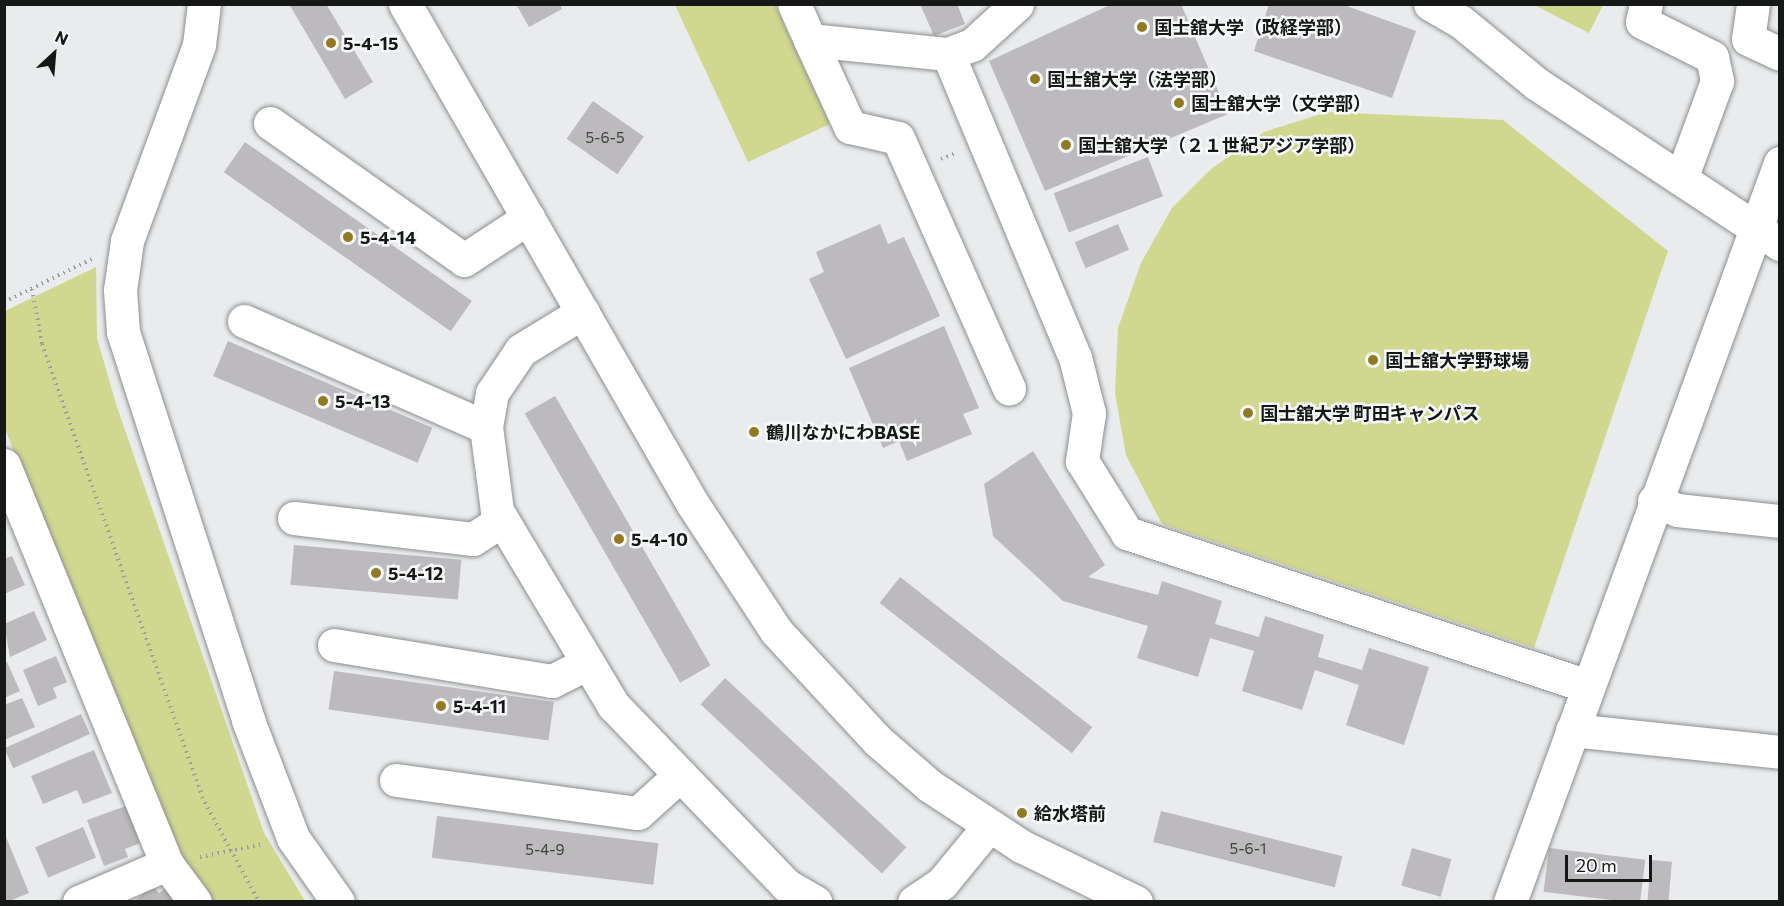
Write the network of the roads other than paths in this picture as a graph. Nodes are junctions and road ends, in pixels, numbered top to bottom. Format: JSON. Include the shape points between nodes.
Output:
{"nodes":[{"id":1,"x":204,"y":4,"type":"edge"},
{"id":2,"x":405,"y":4,"type":"edge"},
{"id":3,"x":794,"y":4,"type":"edge"},
{"id":4,"x":1017,"y":4,"type":"edge"},
{"id":5,"x":1430,"y":4,"type":"edge"},
{"id":6,"x":1646,"y":4,"type":"edge"},
{"id":7,"x":1753,"y":4,"type":"edge"},
{"id":8,"x":810,"y":40,"type":"junction"},
{"id":9,"x":948,"y":54,"type":"junction"},
{"id":10,"x":1779,"y":54,"type":"edge"},
{"id":11,"x":270,"y":123,"type":"dead end"},
{"id":12,"x":1779,"y":163,"type":"edge"},
{"id":13,"x":1681,"y":179,"type":"junction"},
{"id":14,"x":528,"y":218,"type":"junction"},
{"id":15,"x":1771,"y":235,"type":"edge"},
{"id":16,"x":583,"y":312,"type":"junction"},
{"id":17,"x":244,"y":321,"type":"dead end"},
{"id":18,"x":1009,"y":389,"type":"dead end"},
{"id":19,"x":486,"y":427,"type":"junction"},
{"id":20,"x":4,"y":465,"type":"edge"},
{"id":21,"x":1654,"y":501,"type":"junction"},
{"id":22,"x":294,"y":518,"type":"dead end"},
{"id":23,"x":502,"y":520,"type":"junction"},
{"id":24,"x":1779,"y":521,"type":"edge"},
{"id":25,"x":334,"y":645,"type":"dead end"},
{"id":26,"x":588,"y":663,"type":"junction"},
{"id":27,"x":1588,"y":686,"type":"junction"},
{"id":28,"x":1572,"y":730,"type":"junction"},
{"id":29,"x":1779,"y":752,"type":"edge"},
{"id":30,"x":680,"y":775,"type":"junction"},
{"id":31,"x":396,"y":780,"type":"dead end"},
{"id":32,"x":988,"y":827,"type":"junction"},
{"id":33,"x":167,"y":864,"type":"junction"},
{"id":34,"x":79,"y":902,"type":"edge"},
{"id":35,"x":195,"y":902,"type":"edge"},
{"id":36,"x":338,"y":902,"type":"edge"},
{"id":37,"x":815,"y":902,"type":"edge"},
{"id":38,"x":914,"y":902,"type":"edge"},
{"id":39,"x":1136,"y":902,"type":"edge"},
{"id":40,"x":1510,"y":902,"type":"edge"}],
"edges":[{"from":1,"to":36,"type":"street","via":[[199,45],[127,241],[120,290],[123,332],[248,720],[293,838]]},
{"from":2,"to":14,"type":"street"},
{"from":3,"to":8,"type":"street"},
{"from":4,"to":9,"type":"street","via":[[972,45]]},
{"from":5,"to":13,"type":"street","via":[[1460,21],[1537,84]]},
{"from":6,"to":13,"type":"street","via":[[1641,22],[1712,57],[1717,81]]},
{"from":7,"to":10,"type":"street","via":[[1748,39]]},
{"from":8,"to":9,"type":"street"},
{"from":8,"to":18,"type":"street","via":[[850,127],[898,138]]},
{"from":9,"to":27,"type":"street","via":[[1075,357],[1089,413],[1082,461],[1127,533]]},
{"from":11,"to":14,"type":"street","via":[[464,260]]},
{"from":12,"to":15,"type":"street"},
{"from":13,"to":15,"type":"street"},
{"from":14,"to":16,"type":"street"},
{"from":15,"to":21,"type":"street"},
{"from":16,"to":19,"type":"street","via":[[506,364],[492,393]]},
{"from":16,"to":32,"type":"street","via":[[697,513],[776,631],[878,741]]},
{"from":17,"to":19,"type":"street"},
{"from":19,"to":23,"type":"street"},
{"from":20,"to":33,"type":"street"},
{"from":21,"to":24,"type":"street","via":[[1677,510]]},
{"from":21,"to":27,"type":"street"},
{"from":22,"to":23,"type":"street","via":[[473,540]]},
{"from":23,"to":26,"type":"street"},
{"from":25,"to":26,"type":"street","via":[[552,681]]},
{"from":26,"to":30,"type":"street","via":[[613,705]]},
{"from":27,"to":28,"type":"street"},
{"from":28,"to":29,"type":"street"},
{"from":28,"to":40,"type":"street"},
{"from":30,"to":31,"type":"street","via":[[638,813]]},
{"from":30,"to":37,"type":"street","via":[[786,885]]},
{"from":32,"to":38,"type":"street","via":[[942,883]]},
{"from":32,"to":39,"type":"street"},
{"from":33,"to":34,"type":"street"},
{"from":33,"to":35,"type":"street"}]}
